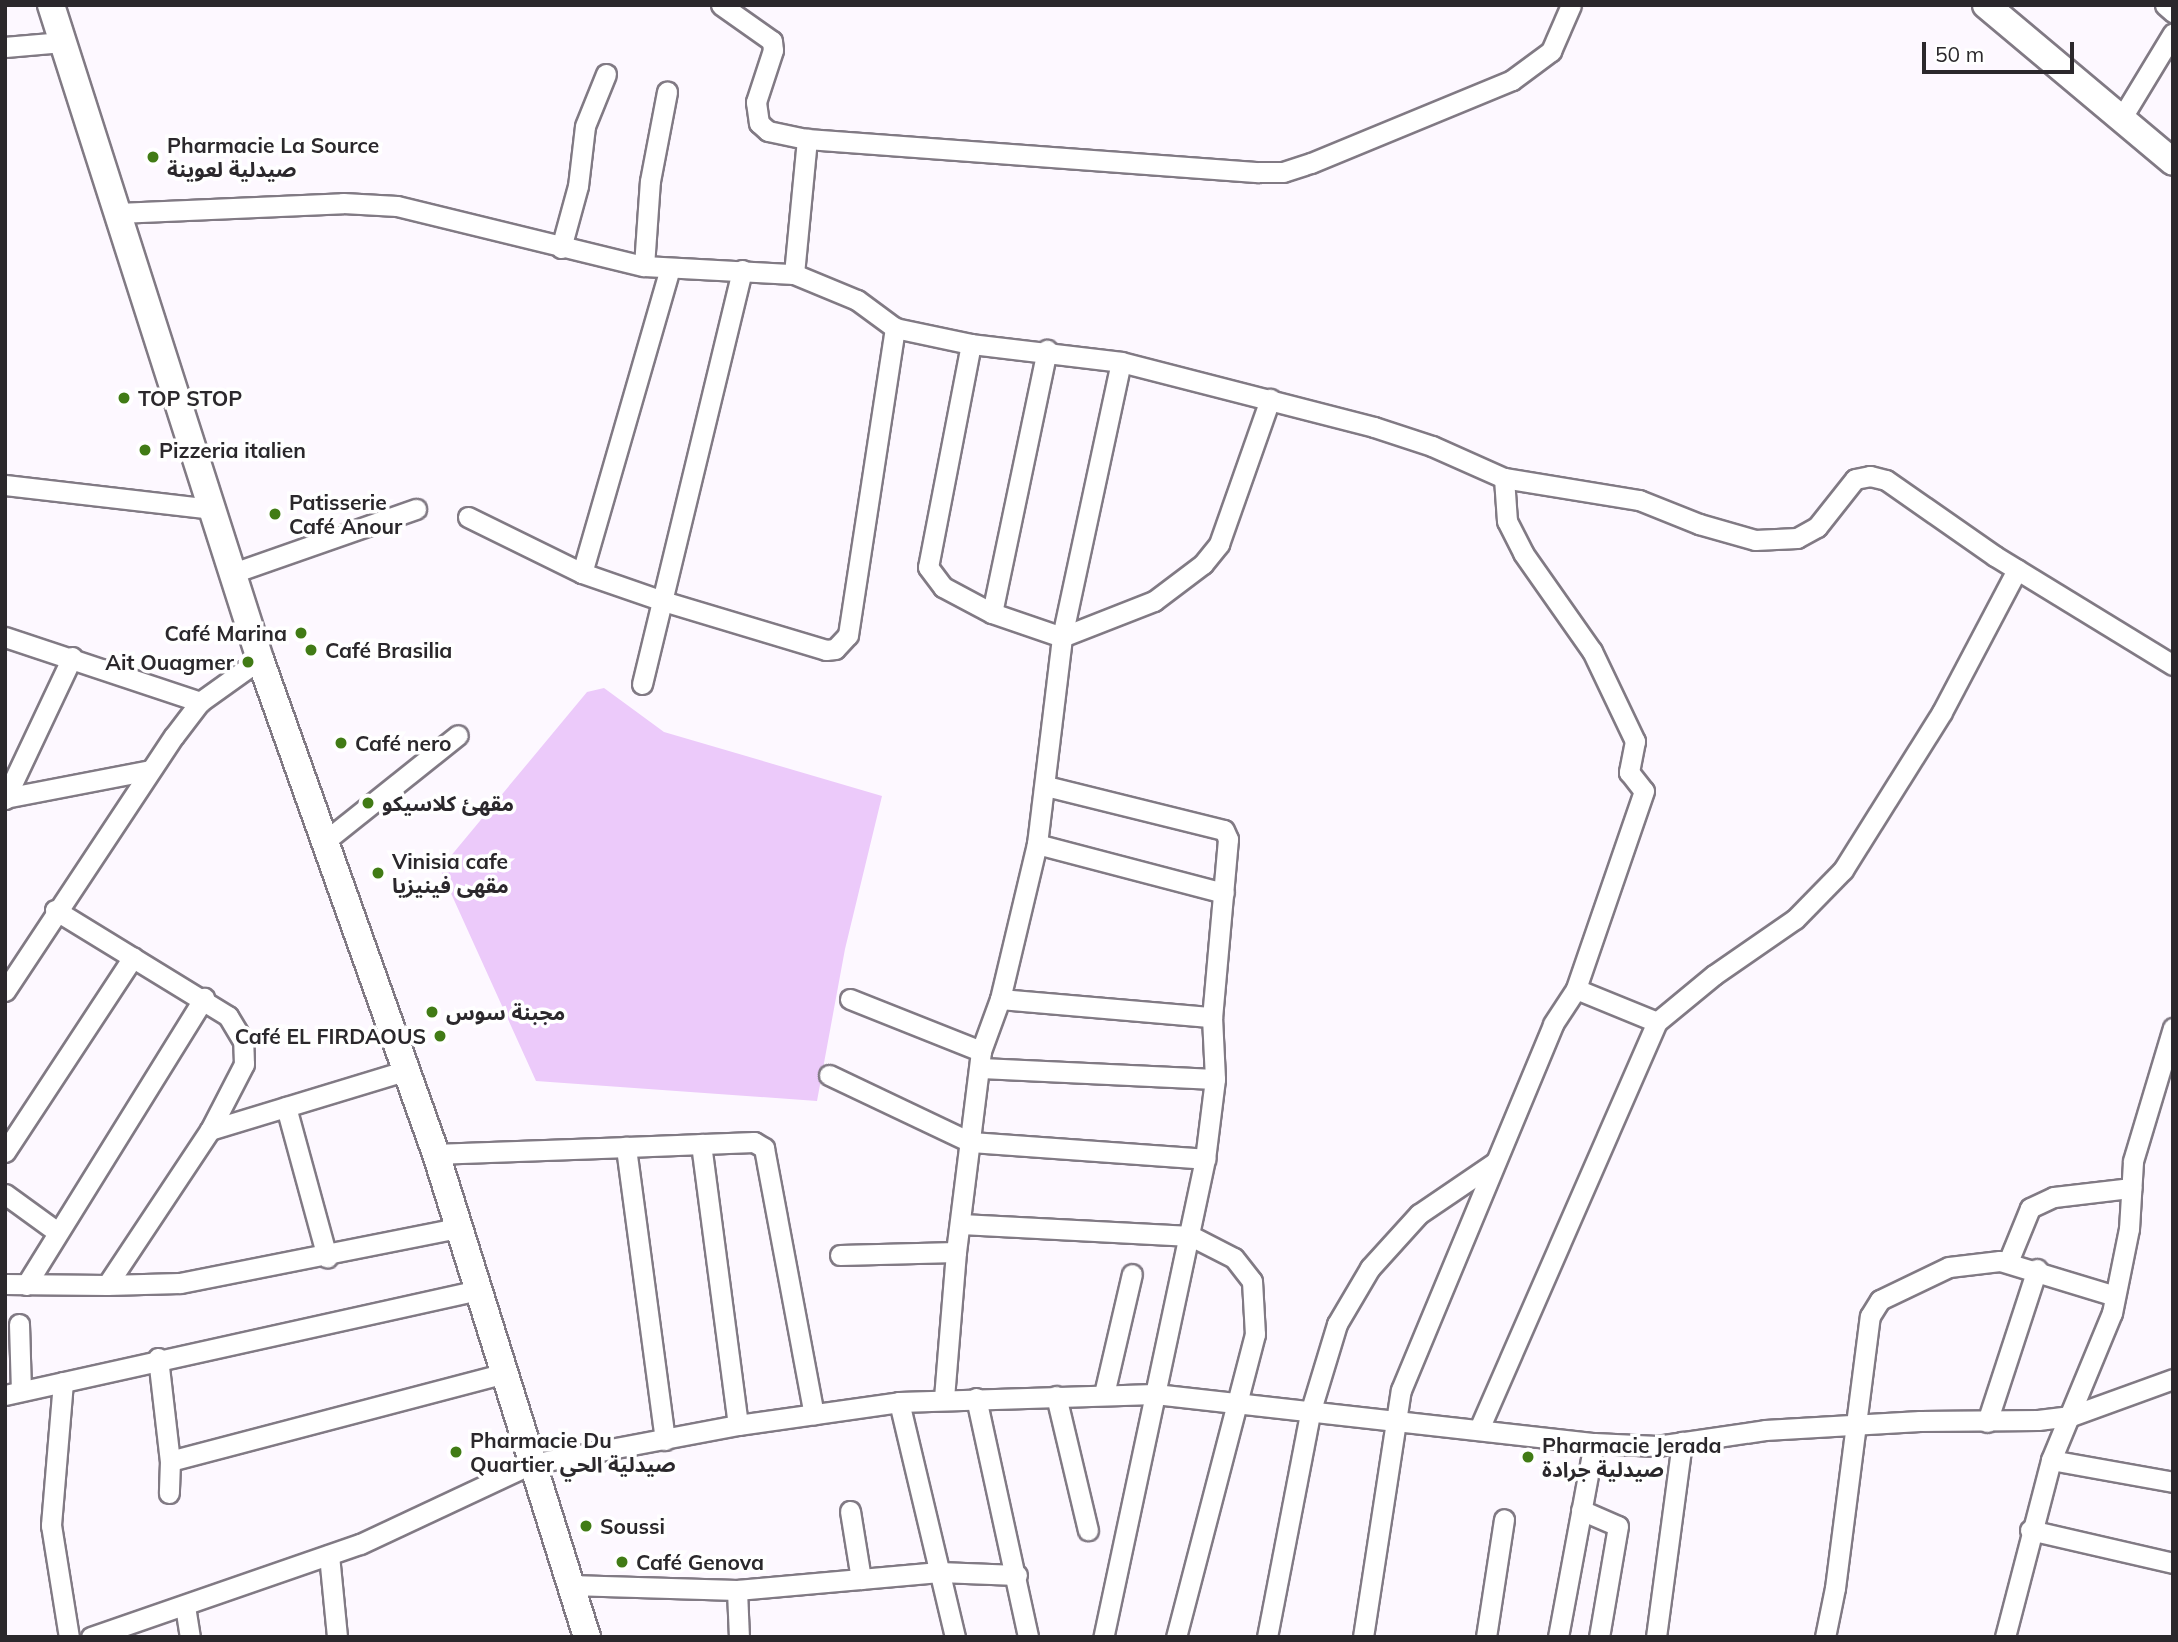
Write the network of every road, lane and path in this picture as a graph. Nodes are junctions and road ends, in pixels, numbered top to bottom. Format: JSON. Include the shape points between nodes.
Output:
{"nodes":[{"id":1,"x":51,"y":5,"type":"edge"},
{"id":2,"x":721,"y":5,"type":"edge"},
{"id":3,"x":1571,"y":5,"type":"edge"},
{"id":4,"x":1986,"y":5,"type":"edge"},
{"id":5,"x":2165,"y":5,"type":"edge"},
{"id":6,"x":2173,"y":12,"type":"edge"},
{"id":7,"x":2173,"y":33,"type":"edge"},
{"id":8,"x":62,"y":42,"type":"junction"},
{"id":9,"x":5,"y":47,"type":"edge"},
{"id":10,"x":606,"y":74,"type":"dead end"},
{"id":11,"x":667,"y":92,"type":"dead end"},
{"id":12,"x":2121,"y":119,"type":"junction"},
{"id":13,"x":807,"y":139,"type":"junction"},
{"id":14,"x":2173,"y":162,"type":"edge"},
{"id":15,"x":118,"y":213,"type":"junction"},
{"id":16,"x":561,"y":248,"type":"junction"},
{"id":17,"x":644,"y":266,"type":"junction"},
{"id":18,"x":670,"y":269,"type":"junction"},
{"id":19,"x":742,"y":270,"type":"junction"},
{"id":20,"x":794,"y":274,"type":"junction"},
{"id":21,"x":895,"y":328,"type":"junction"},
{"id":22,"x":971,"y":344,"type":"junction"},
{"id":23,"x":1047,"y":350,"type":"junction"},
{"id":24,"x":1121,"y":362,"type":"junction"},
{"id":25,"x":1270,"y":400,"type":"junction"},
{"id":26,"x":1504,"y":478,"type":"junction"},
{"id":27,"x":5,"y":485,"type":"edge"},
{"id":28,"x":213,"y":509,"type":"junction"},
{"id":29,"x":416,"y":509,"type":"dead end"},
{"id":30,"x":468,"y":517,"type":"dead end"},
{"id":31,"x":2017,"y":569,"type":"junction"},
{"id":32,"x":233,"y":573,"type":"junction"},
{"id":33,"x":582,"y":573,"type":"junction"},
{"id":34,"x":663,"y":601,"type":"junction"},
{"id":35,"x":992,"y":614,"type":"junction"},
{"id":36,"x":5,"y":636,"type":"edge"},
{"id":37,"x":1062,"y":636,"type":"junction"},
{"id":38,"x":72,"y":657,"type":"junction"},
{"id":39,"x":260,"y":659,"type":"junction"},
{"id":40,"x":2173,"y":665,"type":"edge"},
{"id":41,"x":642,"y":684,"type":"dead end"},
{"id":42,"x":200,"y":702,"type":"junction"},
{"id":43,"x":458,"y":735,"type":"dead end"},
{"id":44,"x":150,"y":770,"type":"junction"},
{"id":45,"x":1046,"y":786,"type":"junction"},
{"id":46,"x":6,"y":798,"type":"edge"},
{"id":47,"x":324,"y":842,"type":"junction"},
{"id":48,"x":1037,"y":844,"type":"junction"},
{"id":49,"x":1224,"y":893,"type":"junction"},
{"id":50,"x":55,"y":911,"type":"junction"},
{"id":51,"x":133,"y":957,"type":"junction"},
{"id":52,"x":1576,"y":989,"type":"junction"},
{"id":53,"x":5,"y":991,"type":"edge"},
{"id":54,"x":204,"y":998,"type":"junction"},
{"id":55,"x":850,"y":999,"type":"dead end"},
{"id":56,"x":1000,"y":999,"type":"junction"},
{"id":57,"x":1212,"y":1017,"type":"junction"},
{"id":58,"x":1657,"y":1022,"type":"junction"},
{"id":59,"x":2173,"y":1028,"type":"edge"},
{"id":60,"x":981,"y":1059,"type":"junction"},
{"id":61,"x":407,"y":1070,"type":"junction"},
{"id":62,"x":828,"y":1075,"type":"dead end"},
{"id":63,"x":1215,"y":1079,"type":"junction"},
{"id":64,"x":286,"y":1107,"type":"junction"},
{"id":65,"x":210,"y":1130,"type":"junction"},
{"id":66,"x":970,"y":1142,"type":"junction"},
{"id":67,"x":701,"y":1144,"type":"junction"},
{"id":68,"x":626,"y":1147,"type":"junction"},
{"id":69,"x":5,"y":1152,"type":"edge"},
{"id":70,"x":436,"y":1154,"type":"junction"},
{"id":71,"x":1205,"y":1159,"type":"junction"},
{"id":72,"x":1494,"y":1163,"type":"junction"},
{"id":73,"x":2131,"y":1188,"type":"junction"},
{"id":74,"x":5,"y":1194,"type":"edge"},
{"id":75,"x":961,"y":1223,"type":"junction"},
{"id":76,"x":458,"y":1228,"type":"junction"},
{"id":77,"x":55,"y":1231,"type":"junction"},
{"id":78,"x":1191,"y":1236,"type":"junction"},
{"id":79,"x":956,"y":1252,"type":"junction"},
{"id":80,"x":840,"y":1255,"type":"dead end"},
{"id":81,"x":327,"y":1257,"type":"junction"},
{"id":82,"x":2008,"y":1262,"type":"junction"},
{"id":83,"x":2037,"y":1269,"type":"junction"},
{"id":84,"x":1132,"y":1274,"type":"dead end"},
{"id":85,"x":5,"y":1284,"type":"edge"},
{"id":86,"x":26,"y":1285,"type":"junction"},
{"id":87,"x":107,"y":1285,"type":"junction"},
{"id":88,"x":479,"y":1290,"type":"junction"},
{"id":89,"x":2115,"y":1296,"type":"junction"},
{"id":90,"x":19,"y":1324,"type":"dead end"},
{"id":91,"x":158,"y":1359,"type":"junction"},
{"id":92,"x":506,"y":1373,"type":"junction"},
{"id":93,"x":2173,"y":1379,"type":"edge"},
{"id":94,"x":63,"y":1382,"type":"junction"},
{"id":95,"x":13,"y":1393,"type":"edge"},
{"id":96,"x":1104,"y":1394,"type":"junction"},
{"id":97,"x":1155,"y":1394,"type":"junction"},
{"id":98,"x":1056,"y":1396,"type":"junction"},
{"id":99,"x":944,"y":1398,"type":"junction"},
{"id":100,"x":976,"y":1398,"type":"junction"},
{"id":101,"x":899,"y":1402,"type":"junction"},
{"id":102,"x":1236,"y":1406,"type":"junction"},
{"id":103,"x":1310,"y":1413,"type":"junction"},
{"id":104,"x":814,"y":1414,"type":"junction"},
{"id":105,"x":2071,"y":1416,"type":"junction"},
{"id":106,"x":1987,"y":1422,"type":"junction"},
{"id":107,"x":1397,"y":1423,"type":"junction"},
{"id":108,"x":1855,"y":1424,"type":"junction"},
{"id":109,"x":738,"y":1425,"type":"junction"},
{"id":110,"x":1479,"y":1429,"type":"junction"},
{"id":111,"x":665,"y":1440,"type":"junction"},
{"id":112,"x":1682,"y":1442,"type":"junction"},
{"id":113,"x":1594,"y":1443,"type":"junction"},
{"id":114,"x":2051,"y":1460,"type":"junction"},
{"id":115,"x":170,"y":1461,"type":"junction"},
{"id":116,"x":531,"y":1464,"type":"junction"},
{"id":117,"x":2173,"y":1482,"type":"edge"},
{"id":118,"x":169,"y":1493,"type":"dead end"},
{"id":119,"x":1581,"y":1510,"type":"junction"},
{"id":120,"x":850,"y":1511,"type":"dead end"},
{"id":121,"x":1504,"y":1520,"type":"dead end"},
{"id":122,"x":1088,"y":1530,"type":"dead end"},
{"id":123,"x":2030,"y":1530,"type":"junction"},
{"id":124,"x":330,"y":1555,"type":"junction"},
{"id":125,"x":2173,"y":1563,"type":"edge"},
{"id":126,"x":939,"y":1572,"type":"junction"},
{"id":127,"x":1017,"y":1576,"type":"junction"},
{"id":128,"x":860,"y":1579,"type":"junction"},
{"id":129,"x":570,"y":1585,"type":"junction"},
{"id":130,"x":737,"y":1590,"type":"junction"},
{"id":131,"x":186,"y":1606,"type":"junction"},
{"id":132,"x":96,"y":1636,"type":"edge"},
{"id":133,"x":69,"y":1637,"type":"edge"},
{"id":134,"x":190,"y":1637,"type":"edge"},
{"id":135,"x":337,"y":1637,"type":"edge"},
{"id":136,"x":587,"y":1637,"type":"edge"},
{"id":137,"x":739,"y":1637,"type":"edge"},
{"id":138,"x":955,"y":1637,"type":"edge"},
{"id":139,"x":1028,"y":1637,"type":"edge"},
{"id":140,"x":1103,"y":1637,"type":"edge"},
{"id":141,"x":1176,"y":1637,"type":"edge"},
{"id":142,"x":1267,"y":1637,"type":"edge"},
{"id":143,"x":1363,"y":1637,"type":"edge"},
{"id":144,"x":1486,"y":1637,"type":"edge"},
{"id":145,"x":1558,"y":1637,"type":"edge"},
{"id":146,"x":1599,"y":1637,"type":"edge"},
{"id":147,"x":1656,"y":1637,"type":"edge"},
{"id":148,"x":1825,"y":1637,"type":"edge"},
{"id":149,"x":2005,"y":1637,"type":"edge"}],
"edges":[{"from":1,"to":8,"type":"main road"},
{"from":2,"to":13,"type":"street","via":[[772,41],[774,50],[756,102],[759,124],[768,131]]},
{"from":3,"to":13,"type":"street","via":[[1550,51],[1532,69],[1283,172]]},
{"from":4,"to":12,"type":"main road"},
{"from":5,"to":6,"type":"street"},
{"from":7,"to":12,"type":"street"},
{"from":8,"to":9,"type":"street"},
{"from":8,"to":15,"type":"main road"},
{"from":10,"to":16,"type":"street","via":[[585,126],[578,186]]},
{"from":11,"to":17,"type":"street","via":[[650,181]]},
{"from":12,"to":14,"type":"main road"},
{"from":13,"to":20,"type":"street"},
{"from":15,"to":16,"type":"street","via":[[397,206],[468,219]]},
{"from":15,"to":28,"type":"main road"},
{"from":16,"to":17,"type":"street"},
{"from":17,"to":18,"type":"street"},
{"from":18,"to":19,"type":"street"},
{"from":18,"to":33,"type":"street"},
{"from":19,"to":20,"type":"street"},
{"from":19,"to":34,"type":"street"},
{"from":20,"to":21,"type":"street","via":[[857,300]]},
{"from":21,"to":22,"type":"street"},
{"from":21,"to":34,"type":"street","via":[[848,635],[842,644],[826,650]]},
{"from":22,"to":23,"type":"street"},
{"from":22,"to":35,"type":"street","via":[[928,567],[943,587]]},
{"from":23,"to":24,"type":"street"},
{"from":23,"to":35,"type":"street"},
{"from":24,"to":25,"type":"street"},
{"from":24,"to":37,"type":"street"},
{"from":25,"to":26,"type":"street","via":[[1432,446]]},
{"from":25,"to":37,"type":"street","via":[[1219,544],[1203,564],[1154,601]]},
{"from":26,"to":31,"type":"street","via":[[1639,500],[1755,540],[1797,538],[1818,527],[1855,479],[1870,476],[1886,480]]},
{"from":26,"to":52,"type":"street","via":[[1507,521],[1523,553],[1592,650],[1634,741],[1629,772],[1644,791]]},
{"from":27,"to":28,"type":"street"},
{"from":28,"to":32,"type":"main road"},
{"from":29,"to":32,"type":"street"},
{"from":30,"to":33,"type":"street"},
{"from":31,"to":40,"type":"street"},
{"from":31,"to":58,"type":"street","via":[[1942,712],[1843,870],[1795,919],[1714,975]]},
{"from":32,"to":39,"type":"main road"},
{"from":33,"to":34,"type":"street"},
{"from":34,"to":41,"type":"street"},
{"from":35,"to":37,"type":"street"},
{"from":36,"to":38,"type":"street"},
{"from":37,"to":45,"type":"street"},
{"from":38,"to":42,"type":"street"},
{"from":38,"to":46,"type":"street"},
{"from":39,"to":42,"type":"street"},
{"from":39,"to":47,"type":"main road"},
{"from":42,"to":44,"type":"street"},
{"from":43,"to":47,"type":"street"},
{"from":44,"to":46,"type":"street"},
{"from":44,"to":50,"type":"street"},
{"from":45,"to":48,"type":"street"},
{"from":45,"to":49,"type":"street","via":[[1224,830],[1228,839]]},
{"from":47,"to":61,"type":"main road"},
{"from":48,"to":49,"type":"street"},
{"from":48,"to":56,"type":"street"},
{"from":49,"to":57,"type":"street"},
{"from":50,"to":51,"type":"street"},
{"from":50,"to":53,"type":"street"},
{"from":51,"to":54,"type":"street"},
{"from":51,"to":69,"type":"street"},
{"from":52,"to":58,"type":"street"},
{"from":52,"to":72,"type":"street","via":[[1553,1024]]},
{"from":54,"to":65,"type":"street","via":[[238,1026],[245,1055],[240,1077]]},
{"from":54,"to":77,"type":"street"},
{"from":55,"to":60,"type":"street"},
{"from":56,"to":57,"type":"street"},
{"from":56,"to":60,"type":"street"},
{"from":57,"to":63,"type":"street"},
{"from":58,"to":110,"type":"street"},
{"from":59,"to":73,"type":"street","via":[[2133,1161]]},
{"from":60,"to":63,"type":"street"},
{"from":60,"to":66,"type":"street"},
{"from":61,"to":64,"type":"street"},
{"from":61,"to":70,"type":"main road"},
{"from":62,"to":66,"type":"street"},
{"from":63,"to":71,"type":"street"},
{"from":64,"to":65,"type":"street"},
{"from":64,"to":81,"type":"street"},
{"from":65,"to":87,"type":"street"},
{"from":66,"to":71,"type":"street"},
{"from":66,"to":75,"type":"street"},
{"from":67,"to":68,"type":"street"},
{"from":67,"to":104,"type":"street","via":[[754,1142],[770,1160]]},
{"from":67,"to":109,"type":"street"},
{"from":68,"to":70,"type":"street"},
{"from":68,"to":111,"type":"street"},
{"from":70,"to":76,"type":"main road"},
{"from":71,"to":78,"type":"street"},
{"from":72,"to":103,"type":"street","via":[[1419,1214],[1370,1268],[1337,1324]]},
{"from":72,"to":107,"type":"street","via":[[1401,1390]]},
{"from":73,"to":82,"type":"street","via":[[2054,1197],[2030,1208]]},
{"from":73,"to":89,"type":"street","via":[[2129,1229]]},
{"from":74,"to":77,"type":"street"},
{"from":75,"to":78,"type":"street"},
{"from":75,"to":79,"type":"street"},
{"from":76,"to":81,"type":"street"},
{"from":76,"to":88,"type":"main road"},
{"from":77,"to":86,"type":"street"},
{"from":78,"to":97,"type":"street"},
{"from":78,"to":102,"type":"street","via":[[1234,1258],[1252,1280],[1255,1334]]},
{"from":79,"to":80,"type":"street"},
{"from":79,"to":99,"type":"street"},
{"from":81,"to":87,"type":"street","via":[[180,1283]]},
{"from":82,"to":83,"type":"street"},
{"from":82,"to":108,"type":"street","via":[[1949,1268],[1880,1300],[1870,1316]]},
{"from":83,"to":89,"type":"street"},
{"from":83,"to":106,"type":"street"},
{"from":84,"to":96,"type":"street"},
{"from":85,"to":86,"type":"street"},
{"from":86,"to":87,"type":"street"},
{"from":88,"to":91,"type":"street"},
{"from":88,"to":92,"type":"main road"},
{"from":89,"to":105,"type":"street"},
{"from":90,"to":95,"type":"street"},
{"from":91,"to":94,"type":"street"},
{"from":91,"to":115,"type":"street"},
{"from":92,"to":115,"type":"street"},
{"from":92,"to":116,"type":"main road"},
{"from":93,"to":105,"type":"street"},
{"from":94,"to":95,"type":"street"},
{"from":94,"to":133,"type":"street","via":[[51,1525]]},
{"from":96,"to":97,"type":"street"},
{"from":96,"to":98,"type":"street"},
{"from":97,"to":102,"type":"street"},
{"from":97,"to":140,"type":"street"},
{"from":98,"to":100,"type":"street"},
{"from":98,"to":122,"type":"street"},
{"from":99,"to":100,"type":"street"},
{"from":99,"to":101,"type":"street"},
{"from":100,"to":127,"type":"street"},
{"from":101,"to":104,"type":"street"},
{"from":101,"to":126,"type":"street"},
{"from":102,"to":103,"type":"street"},
{"from":102,"to":141,"type":"street"},
{"from":103,"to":107,"type":"street"},
{"from":103,"to":142,"type":"street"},
{"from":104,"to":109,"type":"street"},
{"from":105,"to":106,"type":"street"},
{"from":105,"to":114,"type":"street"},
{"from":106,"to":108,"type":"street"},
{"from":107,"to":110,"type":"street"},
{"from":107,"to":143,"type":"street"},
{"from":108,"to":112,"type":"street"},
{"from":108,"to":148,"type":"street"},
{"from":109,"to":111,"type":"street"},
{"from":110,"to":113,"type":"street"},
{"from":111,"to":116,"type":"street"},
{"from":112,"to":113,"type":"street"},
{"from":112,"to":147,"type":"street"},
{"from":113,"to":119,"type":"street"},
{"from":114,"to":117,"type":"street"},
{"from":114,"to":123,"type":"street"},
{"from":115,"to":118,"type":"street"},
{"from":116,"to":124,"type":"street"},
{"from":116,"to":129,"type":"main road"},
{"from":119,"to":145,"type":"street"},
{"from":119,"to":146,"type":"street","via":[[1618,1526]]},
{"from":120,"to":128,"type":"street"},
{"from":121,"to":144,"type":"street"},
{"from":123,"to":125,"type":"street"},
{"from":123,"to":149,"type":"street"},
{"from":124,"to":131,"type":"street"},
{"from":124,"to":135,"type":"street"},
{"from":126,"to":127,"type":"street"},
{"from":126,"to":128,"type":"street"},
{"from":126,"to":138,"type":"street"},
{"from":127,"to":139,"type":"street"},
{"from":128,"to":130,"type":"street"},
{"from":129,"to":130,"type":"street"},
{"from":129,"to":136,"type":"main road"},
{"from":130,"to":137,"type":"street"},
{"from":131,"to":132,"type":"street"},
{"from":131,"to":134,"type":"street"}]}
